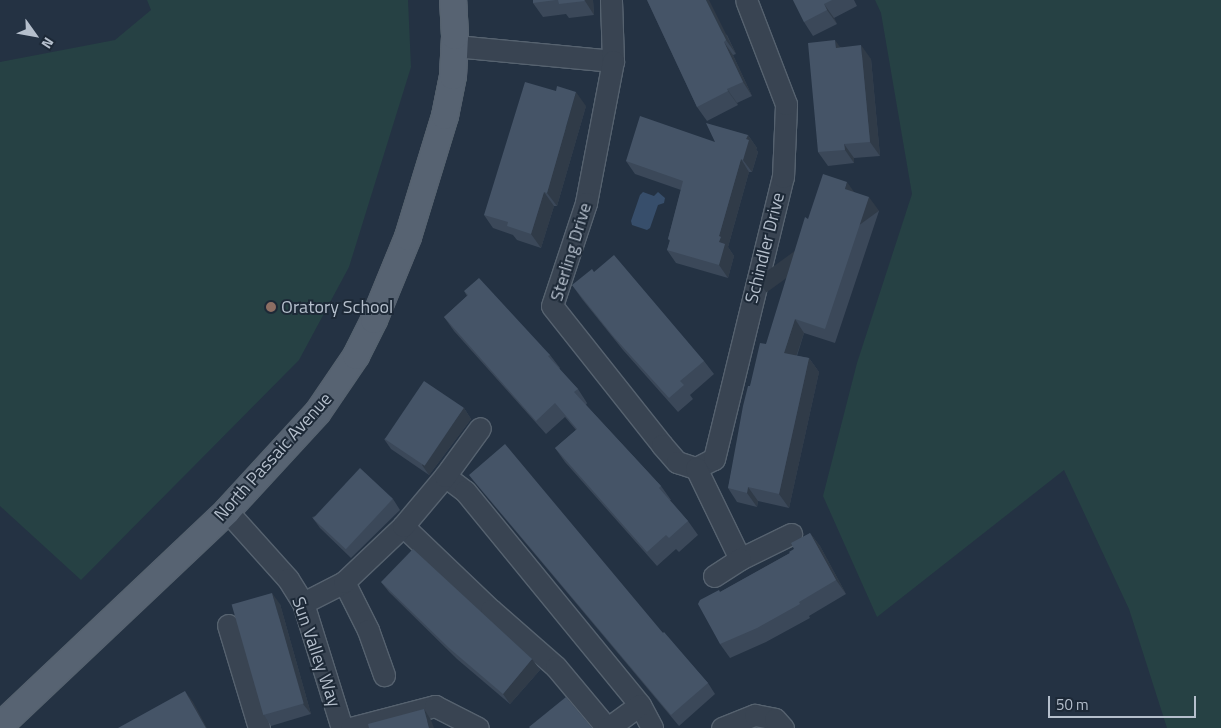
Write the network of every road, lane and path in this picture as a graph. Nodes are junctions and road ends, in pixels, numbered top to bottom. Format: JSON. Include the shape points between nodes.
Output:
{"nodes":[{"id":1,"x":453,"y":0,"type":"edge"},
{"id":2,"x":612,"y":0,"type":"edge"},
{"id":3,"x":746,"y":0,"type":"edge"},
{"id":4,"x":455,"y":46,"type":"junction"},
{"id":5,"x":613,"y":61,"type":"junction"},
{"id":6,"x":480,"y":428,"type":"dead end"},
{"id":7,"x":687,"y":465,"type":"junction"},
{"id":8,"x":445,"y":476,"type":"junction"},
{"id":9,"x":227,"y":510,"type":"junction"},
{"id":10,"x":403,"y":526,"type":"junction"},
{"id":11,"x":791,"y":534,"type":"dead end"},
{"id":12,"x":740,"y":559,"type":"junction"},
{"id":13,"x":714,"y":576,"type":"dead end"},
{"id":14,"x":344,"y":582,"type":"junction"},
{"id":15,"x":303,"y":602,"type":"junction"},
{"id":16,"x":228,"y":625,"type":"dead end"},
{"id":17,"x":384,"y":675,"type":"dead end"},
{"id":18,"x":640,"y":705,"type":"junction"},
{"id":19,"x":0,"y":726,"type":"edge"},
{"id":20,"x":259,"y":728,"type":"edge"},
{"id":21,"x":342,"y":728,"type":"edge"},
{"id":22,"x":351,"y":728,"type":"edge"},
{"id":23,"x":478,"y":728,"type":"edge"},
{"id":24,"x":608,"y":728,"type":"edge"},
{"id":25,"x":652,"y":728,"type":"edge"},
{"id":26,"x":722,"y":728,"type":"edge"},
{"id":27,"x":783,"y":728,"type":"edge"}],
"edges":[{"from":1,"to":4,"type":"main road","name":"North Passaic Avenue"},
{"from":2,"to":5,"type":"street","name":"Sterling Drive"},
{"from":3,"to":7,"type":"street","name":"Schindler Drive","via":[[786,104],[783,177],[714,459]]},
{"from":4,"to":5,"type":"street"},
{"from":4,"to":9,"type":"main road","name":"North Passaic Avenue","via":[[445,116],[408,236],[374,320],[356,356],[318,412]]},
{"from":5,"to":7,"type":"street","name":"Sterling Drive","via":[[586,203],[552,306],[642,421]]},
{"from":6,"to":8,"type":"street"},
{"from":7,"to":12,"type":"street"},
{"from":8,"to":10,"type":"street"},
{"from":8,"to":18,"type":"street","via":[[465,491]]},
{"from":9,"to":15,"type":"street","name":"Sun Valley Way","via":[[288,579]]},
{"from":9,"to":19,"type":"main road","name":"North Passaic Avenue"},
{"from":10,"to":14,"type":"street"},
{"from":10,"to":24,"type":"street","via":[[556,667]]},
{"from":11,"to":12,"type":"street"},
{"from":12,"to":13,"type":"street"},
{"from":14,"to":15,"type":"street"},
{"from":14,"to":17,"type":"street","via":[[368,630]]},
{"from":15,"to":21,"type":"street","name":"Sun Valley Way"},
{"from":16,"to":20,"type":"street"},
{"from":18,"to":24,"type":"street"},
{"from":18,"to":25,"type":"street"},
{"from":22,"to":23,"type":"street","via":[[435,706]]},
{"from":26,"to":27,"type":"street","via":[[755,715],[775,719]]}]}
